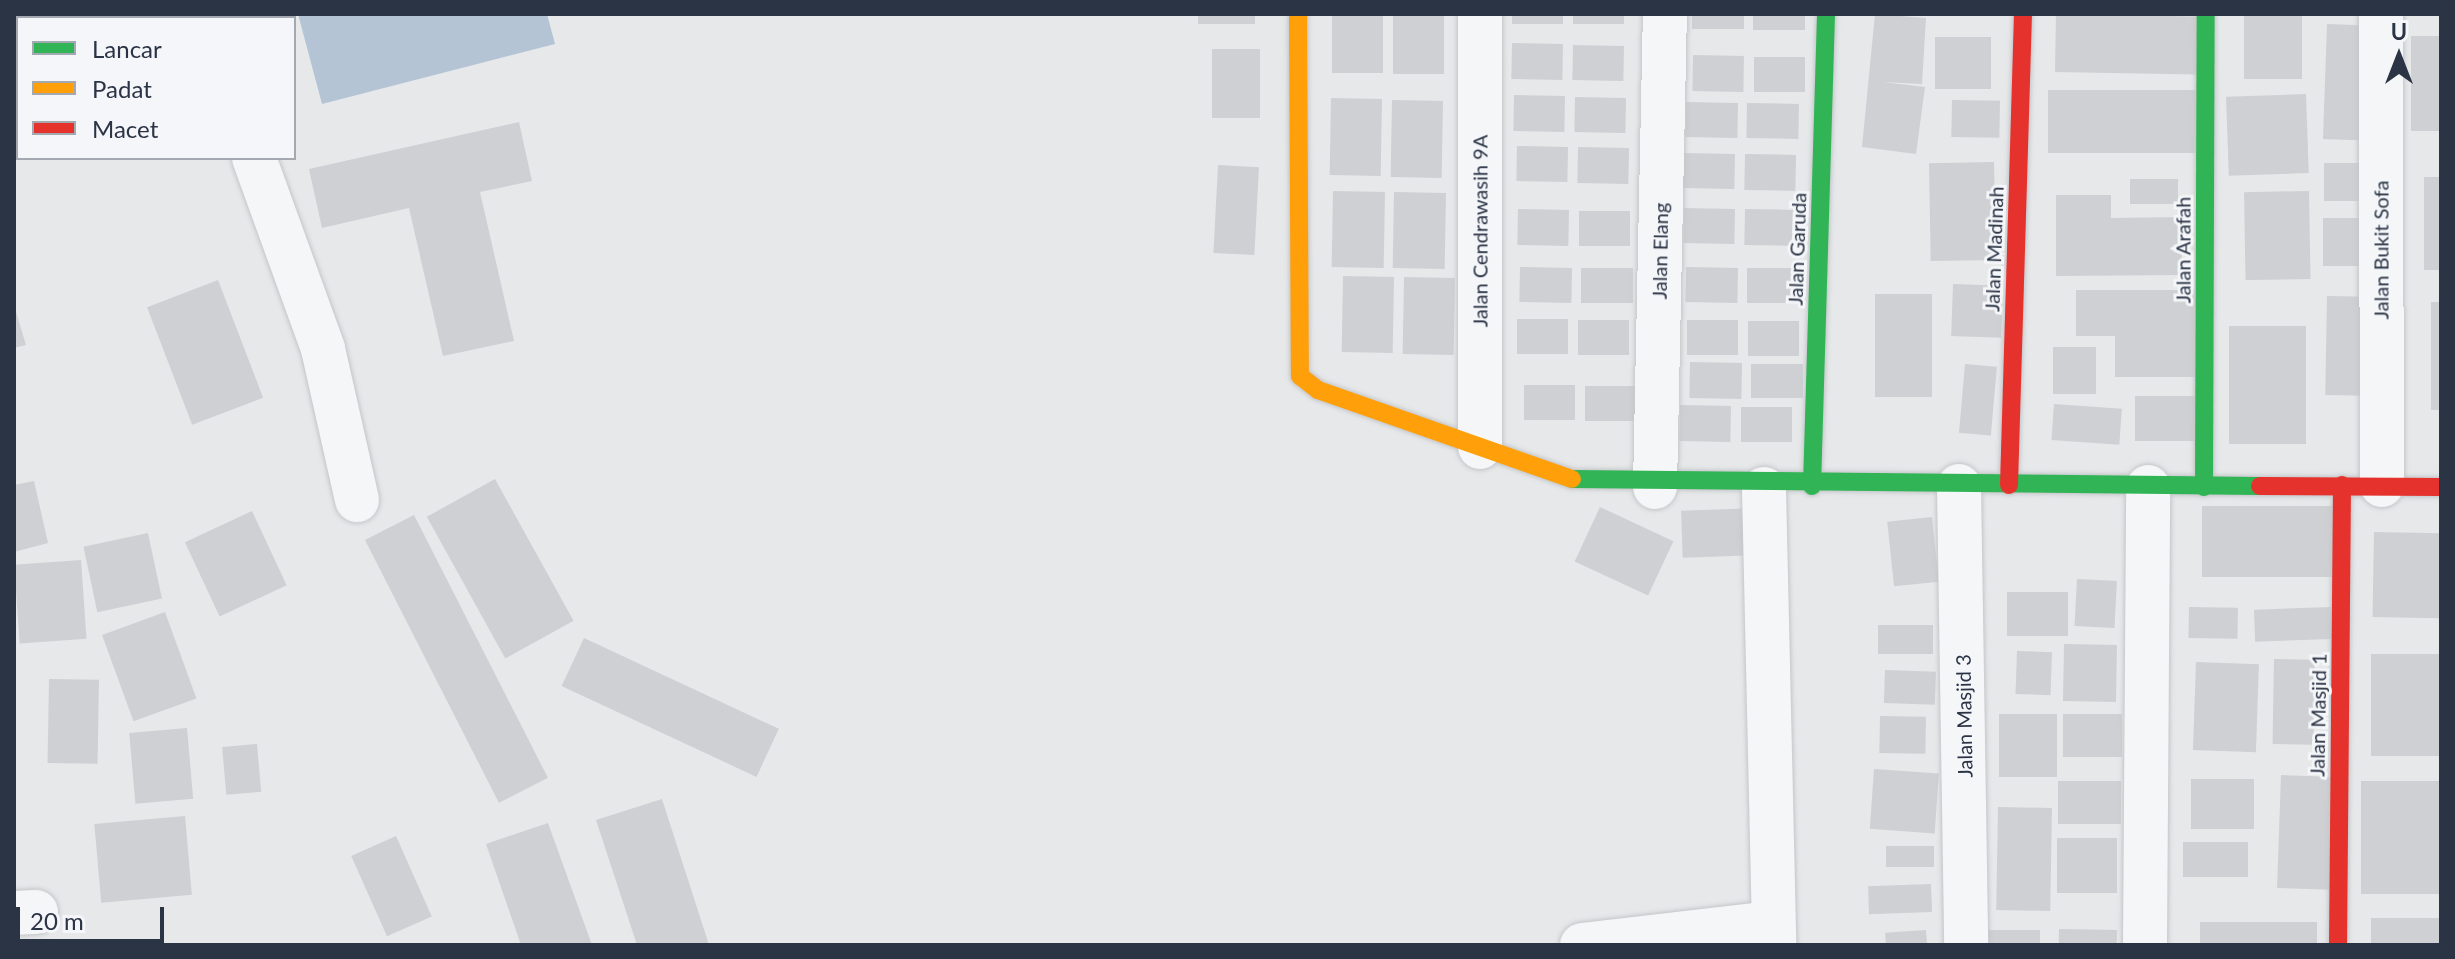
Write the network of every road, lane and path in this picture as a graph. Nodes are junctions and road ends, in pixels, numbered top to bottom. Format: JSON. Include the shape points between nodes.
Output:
{"nodes":[{"id":1,"x":1298,"y":14,"type":"edge"},
{"id":2,"x":1480,"y":14,"type":"edge"},
{"id":3,"x":1665,"y":14,"type":"edge"},
{"id":4,"x":1826,"y":14,"type":"edge"},
{"id":5,"x":2023,"y":14,"type":"edge"},
{"id":6,"x":2206,"y":14,"type":"edge"},
{"id":7,"x":2381,"y":14,"type":"edge"},
{"id":8,"x":255,"y":160,"type":"edge"},
{"id":9,"x":1480,"y":447,"type":"junction"},
{"id":10,"x":2009,"y":485,"type":"junction"},
{"id":11,"x":2362,"y":485,"type":"junction"},
{"id":12,"x":1812,"y":486,"type":"junction"},
{"id":13,"x":1959,"y":486,"type":"junction"},
{"id":14,"x":1655,"y":487,"type":"junction"},
{"id":15,"x":2148,"y":487,"type":"junction"},
{"id":16,"x":2204,"y":487,"type":"junction"},
{"id":17,"x":2441,"y":487,"type":"edge"},
{"id":18,"x":1764,"y":489,"type":"junction"},
{"id":19,"x":357,"y":500,"type":"dead end"},
{"id":20,"x":1774,"y":934,"type":"edge"},
{"id":21,"x":1582,"y":945,"type":"edge"},
{"id":22,"x":1966,"y":945,"type":"edge"},
{"id":23,"x":2145,"y":945,"type":"edge"},
{"id":24,"x":2338,"y":945,"type":"edge"}],
"edges":[{"from":1,"to":9,"type":"street","via":[[1300,376],[1318,390]]},
{"from":2,"to":9,"type":"street","name":"Jalan Cendrawasih 9A"},
{"from":3,"to":14,"type":"street","name":"Jalan Elang"},
{"from":4,"to":12,"type":"street","name":"Jalan Garuda"},
{"from":5,"to":10,"type":"street","name":"Jalan Madinah"},
{"from":6,"to":16,"type":"street","name":"Jalan Arafah"},
{"from":7,"to":11,"type":"street","name":"Jalan Bukit Sofa"},
{"from":8,"to":19,"type":"street","via":[[323,349]]},
{"from":9,"to":14,"type":"street","via":[[1585,483]]},
{"from":10,"to":13,"type":"street"},
{"from":10,"to":15,"type":"street"},
{"from":11,"to":16,"type":"street"},
{"from":11,"to":17,"type":"street"},
{"from":11,"to":24,"type":"street","name":"Jalan Masjid 1"},
{"from":12,"to":13,"type":"street"},
{"from":12,"to":18,"type":"street"},
{"from":13,"to":22,"type":"street","name":"Jalan Masjid 3"},
{"from":14,"to":18,"type":"street"},
{"from":15,"to":16,"type":"street"},
{"from":15,"to":23,"type":"street"},
{"from":18,"to":20,"type":"street"},
{"from":20,"to":21,"type":"street"}]}
